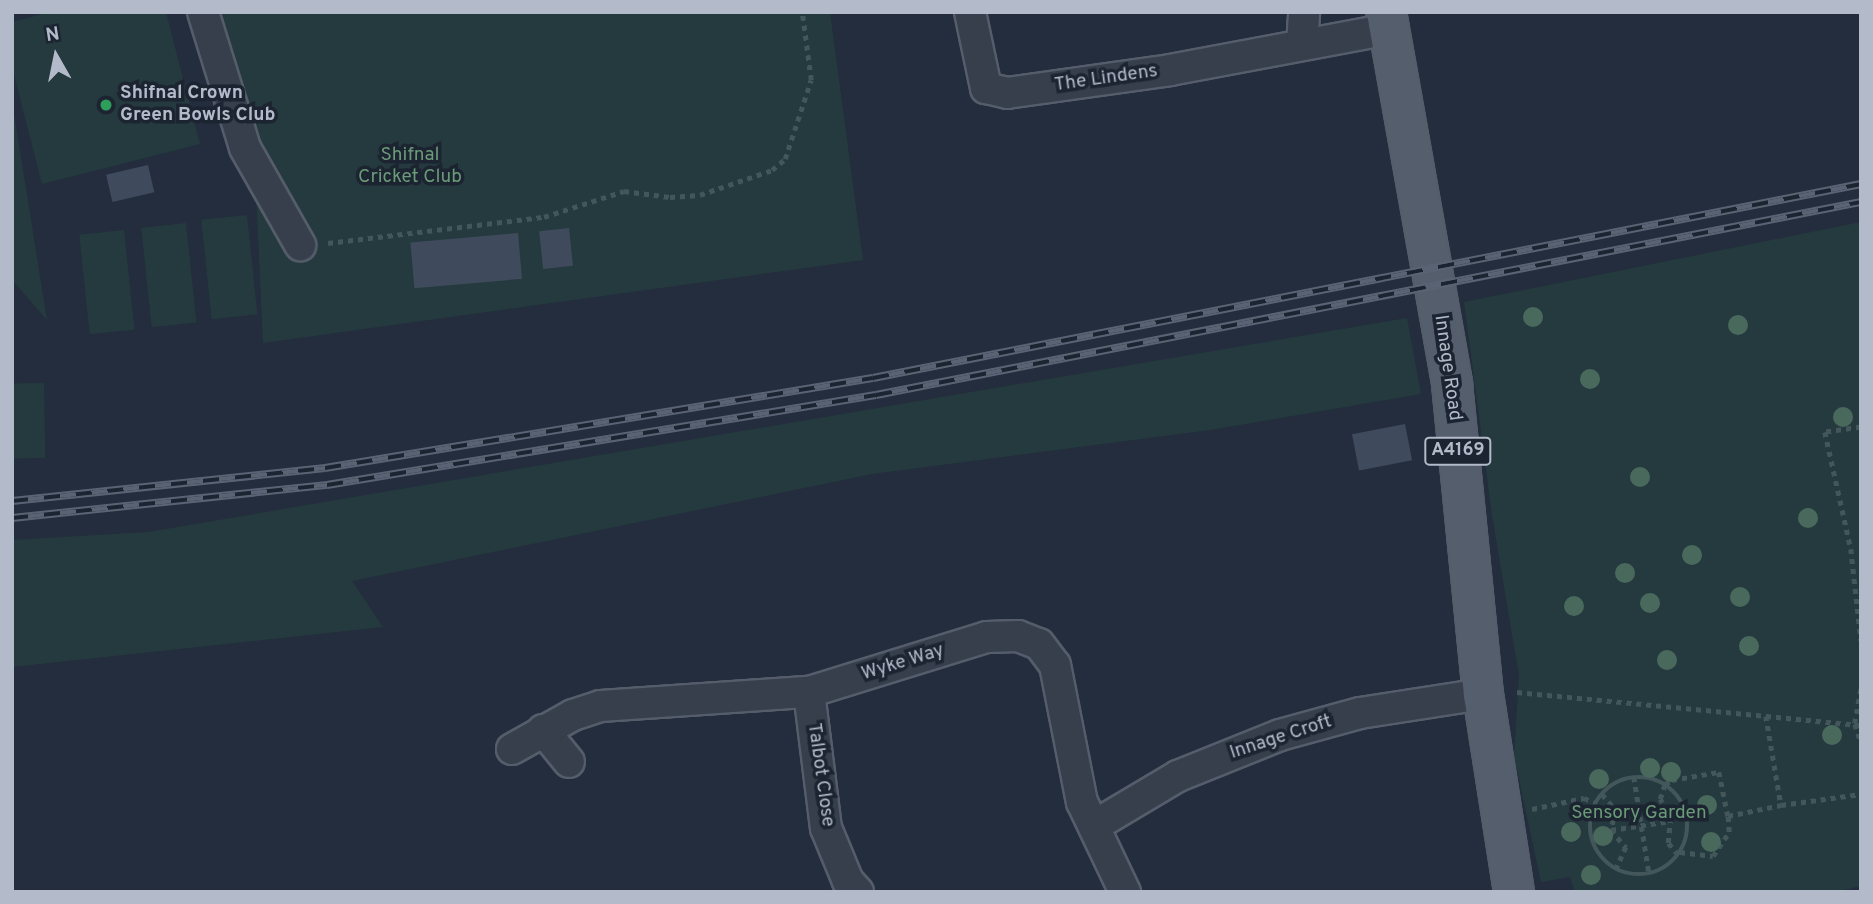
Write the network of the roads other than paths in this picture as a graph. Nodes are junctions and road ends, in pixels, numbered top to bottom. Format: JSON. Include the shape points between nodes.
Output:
{"nodes":[{"id":1,"x":203,"y":12,"type":"edge"},
{"id":2,"x":970,"y":12,"type":"edge"},
{"id":3,"x":1304,"y":12,"type":"edge"},
{"id":4,"x":1387,"y":21,"type":"edge"},
{"id":5,"x":1302,"y":44,"type":"junction"},
{"id":6,"x":300,"y":245,"type":"road end"},
{"id":7,"x":810,"y":692,"type":"junction"},
{"id":8,"x":1483,"y":694,"type":"junction"},
{"id":9,"x":543,"y":730,"type":"junction"},
{"id":10,"x":512,"y":749,"type":"dead end"},
{"id":11,"x":569,"y":762,"type":"dead end"},
{"id":12,"x":1094,"y":826,"type":"junction"},
{"id":13,"x":858,"y":892,"type":"edge"},
{"id":14,"x":1125,"y":892,"type":"edge"},
{"id":15,"x":1514,"y":892,"type":"edge"}],
"edges":[{"from":1,"to":6,"type":"street","via":[[246,148]]},
{"from":2,"to":5,"type":"street","name":"The Lindens","via":[[986,88],[1007,93],[1170,70]]},
{"from":3,"to":5,"type":"street"},
{"from":4,"to":5,"type":"street","name":"The Lindens"},
{"from":4,"to":8,"type":"main road","name":"Innage Road","number":"A4169","via":[[1452,384]]},
{"from":7,"to":9,"type":"street","name":"Wyke Way","via":[[632,701],[582,712]]},
{"from":7,"to":12,"type":"street","name":"Wyke Way","via":[[988,637],[1018,636],[1039,644],[1055,665],[1074,772]]},
{"from":7,"to":13,"type":"street","name":"Talbot Close","via":[[826,828],[839,863]]},
{"from":8,"to":12,"type":"street","name":"Innage Croft","via":[[1360,713],[1280,735],[1178,776]]},
{"from":8,"to":15,"type":"main road","name":"Innage Road","number":"A4169"},
{"from":9,"to":10,"type":"street","name":"Wyke Way"},
{"from":9,"to":11,"type":"street"},
{"from":12,"to":14,"type":"street","name":"Wyke Way"}]}
